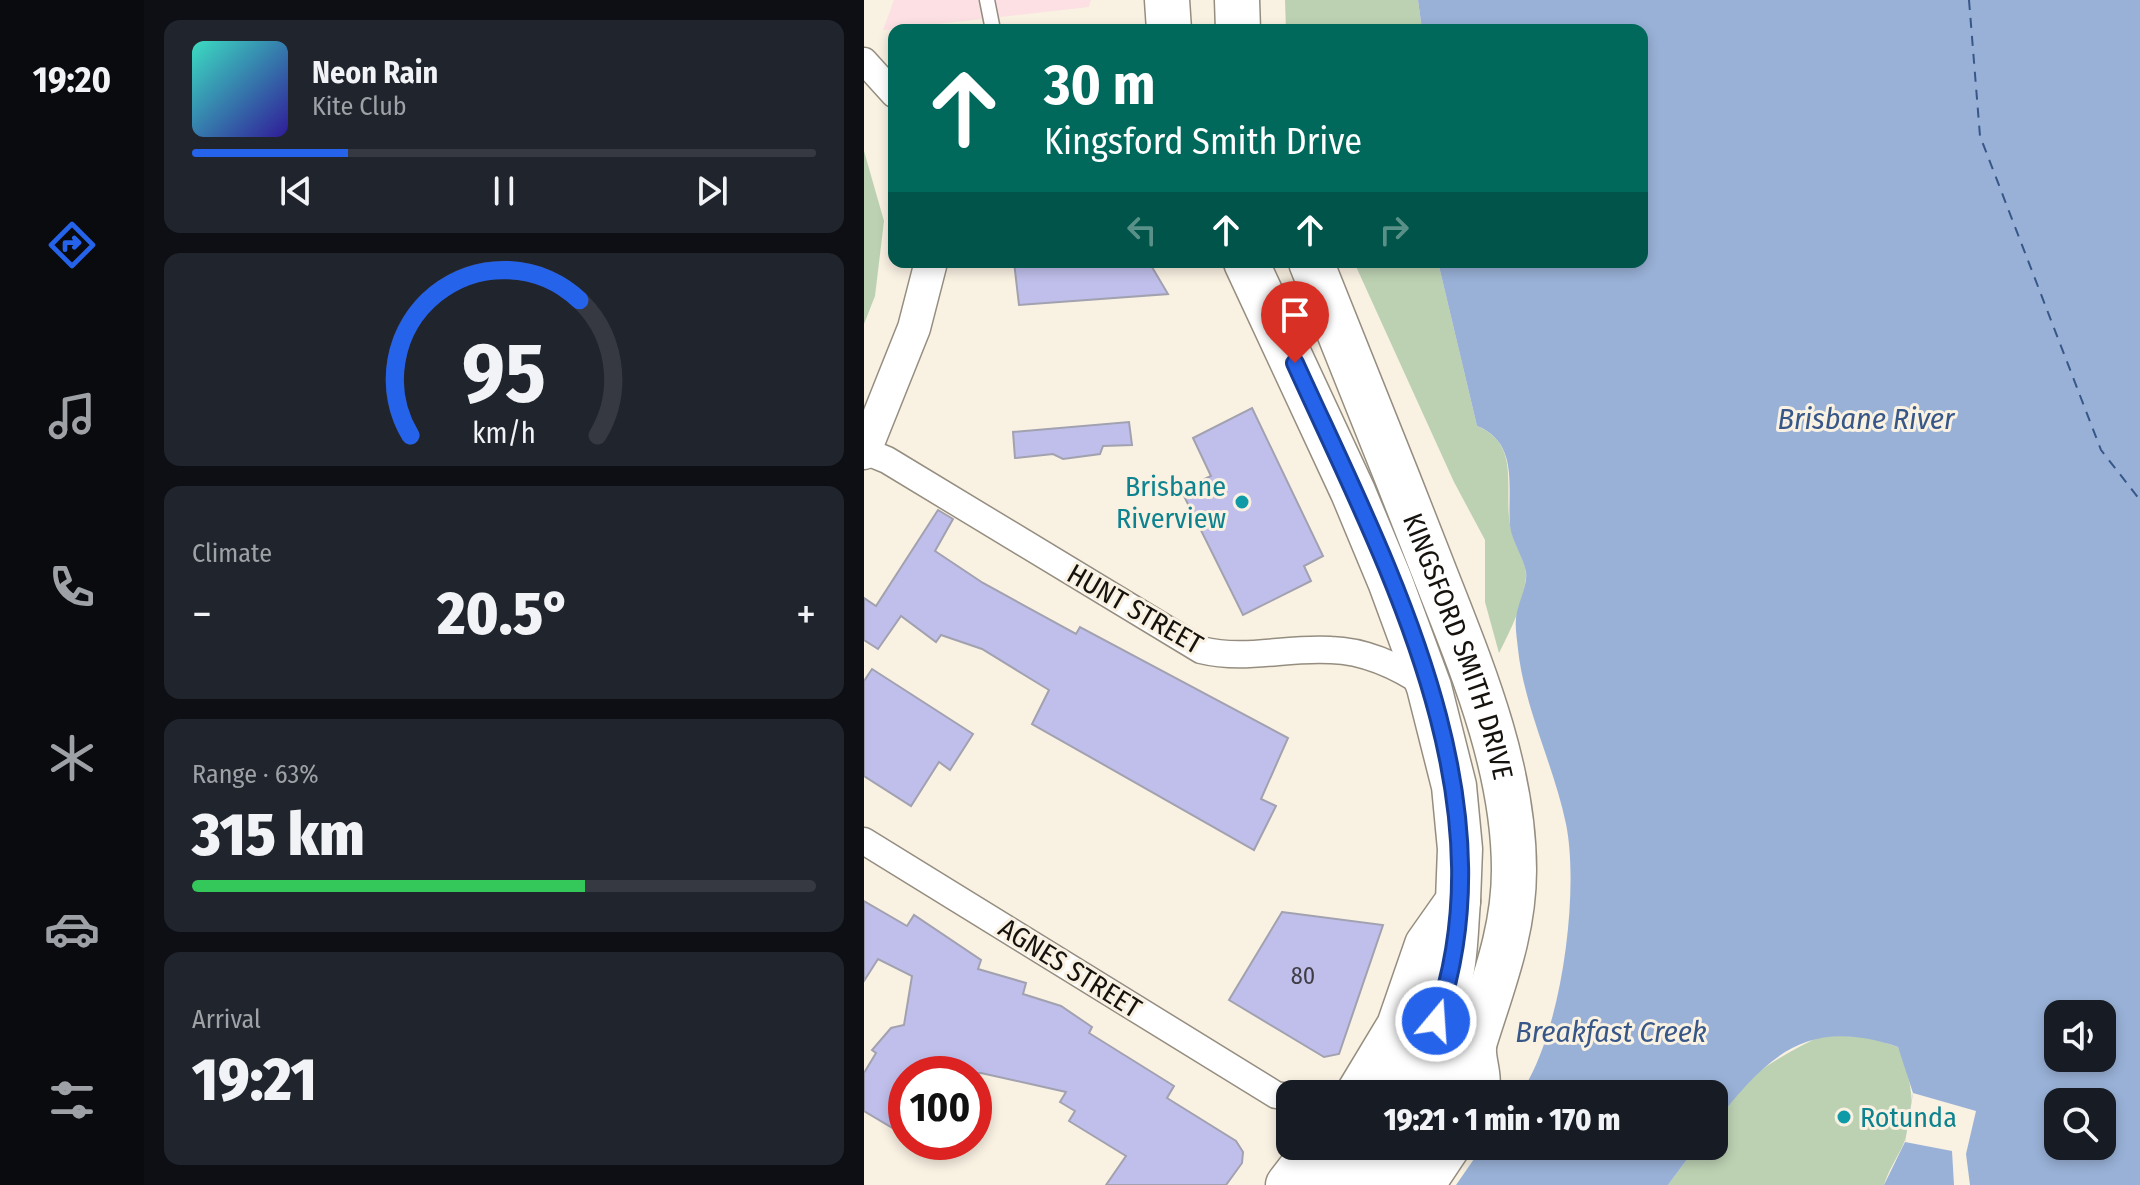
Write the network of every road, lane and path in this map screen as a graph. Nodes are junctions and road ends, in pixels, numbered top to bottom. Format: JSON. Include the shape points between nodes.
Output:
{"nodes":[{"id":1,"x":987,"y":0,"type":"edge"},
{"id":2,"x":1167,"y":0,"type":"edge"},
{"id":3,"x":1237,"y":0,"type":"edge"},
{"id":4,"x":992,"y":24,"type":"edge"},
{"id":5,"x":1169,"y":24,"type":"edge"},
{"id":6,"x":1237,"y":24,"type":"edge"},
{"id":7,"x":864,"y":61,"type":"edge"},
{"id":8,"x":888,"y":87,"type":"edge"},
{"id":9,"x":929,"y":268,"type":"edge"},
{"id":10,"x":1249,"y":268,"type":"edge"},
{"id":11,"x":1313,"y":268,"type":"edge"},
{"id":12,"x":864,"y":452,"type":"edge"},
{"id":13,"x":1429,"y":687,"type":"junction"},
{"id":14,"x":864,"y":841,"type":"edge"},
{"id":15,"x":1458,"y":901,"type":"junction"},
{"id":16,"x":1474,"y":1045,"type":"junction"},
{"id":17,"x":1366,"y":1080,"type":"edge"},
{"id":18,"x":1407,"y":1080,"type":"edge"},
{"id":19,"x":1452,"y":1080,"type":"edge"},
{"id":20,"x":1479,"y":1080,"type":"edge"},
{"id":21,"x":1276,"y":1096,"type":"edge"},
{"id":22,"x":1398,"y":1160,"type":"edge"},
{"id":23,"x":1439,"y":1160,"type":"edge"},
{"id":24,"x":1379,"y":1185,"type":"edge"},
{"id":25,"x":1422,"y":1185,"type":"edge"}],
"edges":[{"from":1,"to":4,"type":"lane"},
{"from":2,"to":5,"type":"highway"},
{"from":3,"to":6,"type":"highway"},
{"from":7,"to":8,"type":"street"},
{"from":9,"to":12,"type":"street","via":[[914,328]]},
{"from":10,"to":13,"type":"highway","name":"KINGSFORD SMITH DRIVE","via":[[1353,492]]},
{"from":11,"to":16,"type":"highway","name":"KINGSFORD SMITH DRIVE","via":[[1444,598],[1503,771],[1513,839],[1511,914],[1497,980]]},
{"from":12,"to":13,"type":"street","name":"HUNT STREET","via":[[887,460],[1201,650],[1250,657],[1332,650],[1384,662]]},
{"from":13,"to":15,"type":"highway","name":"KINGSFORD SMITH DRIVE","via":[[1454,786]]},
{"from":14,"to":21,"type":"street","name":"AGNES STREET"},
{"from":15,"to":17,"type":"highway","via":[[1427,945],[1399,1026]]},
{"from":15,"to":18,"type":"highway","name":"KINGSFORD SMITH DRIVE","via":[[1445,996]]},
{"from":16,"to":19,"type":"highway"},
{"from":16,"to":20,"type":"highway"},
{"from":22,"to":24,"type":"highway"},
{"from":23,"to":25,"type":"highway"}]}
